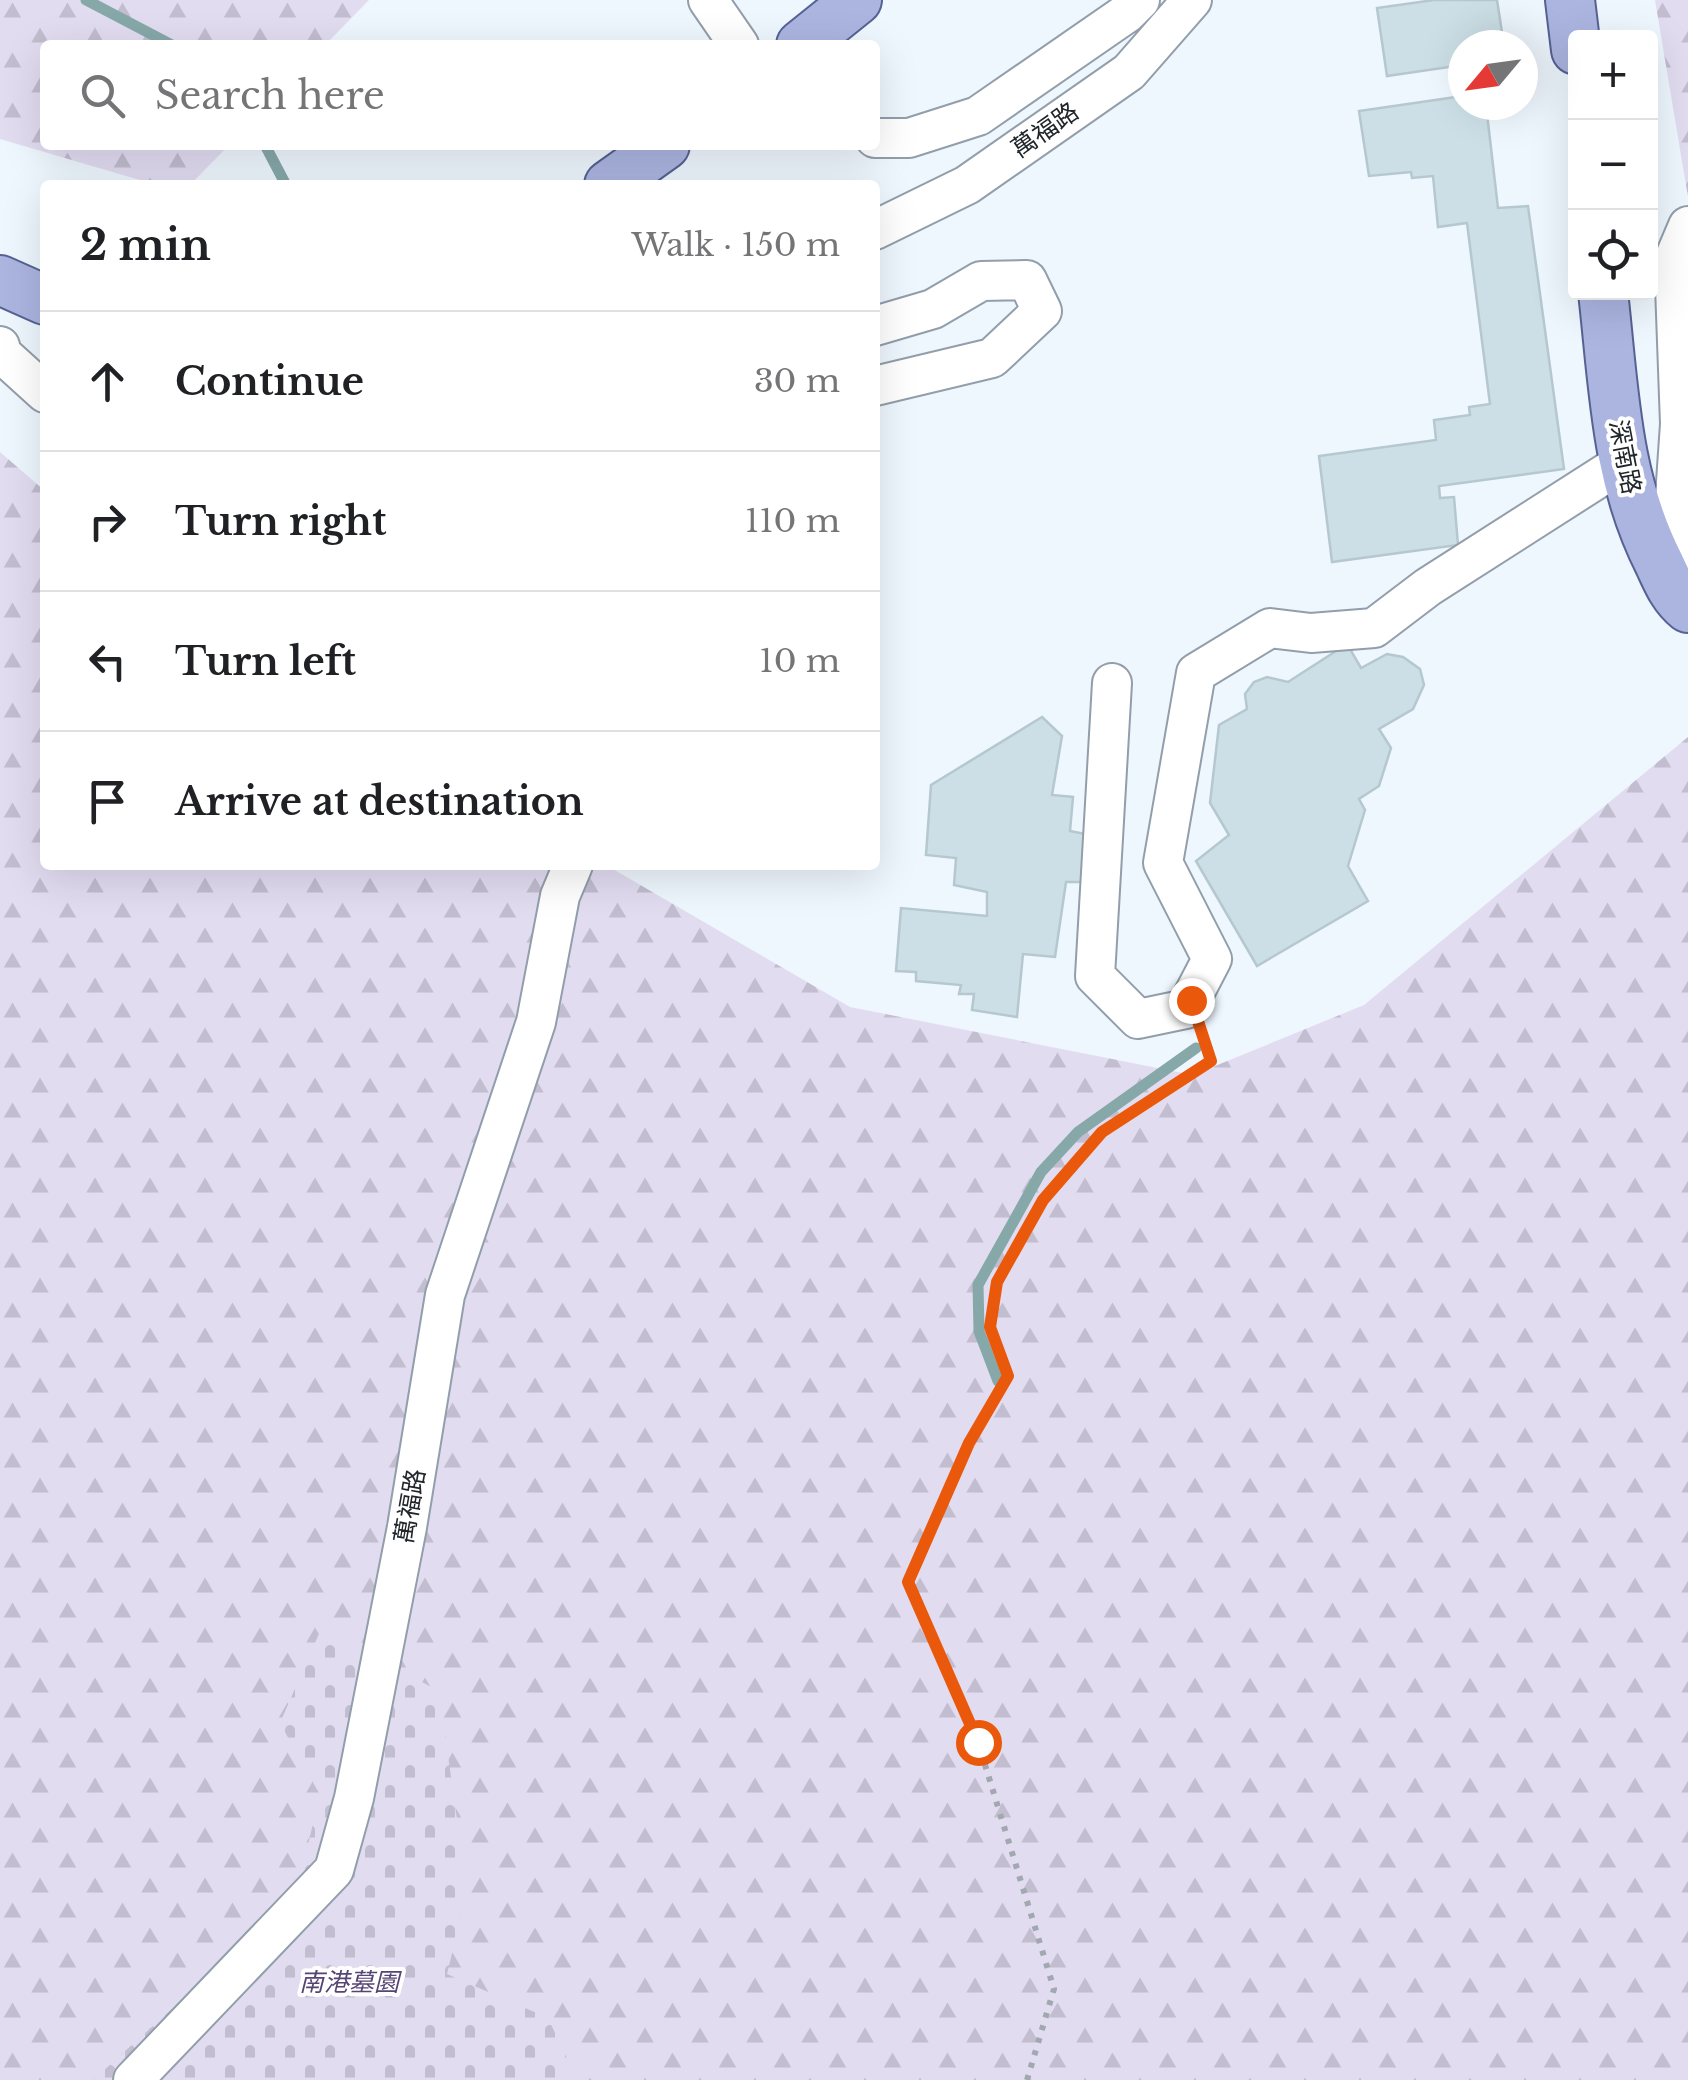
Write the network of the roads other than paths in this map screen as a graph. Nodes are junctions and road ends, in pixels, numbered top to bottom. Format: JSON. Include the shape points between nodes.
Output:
{"nodes":[{"id":1,"x":708,"y":0,"type":"edge"},
{"id":2,"x":857,"y":0,"type":"edge"},
{"id":3,"x":1140,"y":0,"type":"edge"},
{"id":4,"x":1192,"y":0,"type":"edge"},
{"id":5,"x":1570,"y":0,"type":"edge"},
{"id":6,"x":1574,"y":30,"type":"edge"},
{"id":7,"x":736,"y":40,"type":"edge"},
{"id":8,"x":806,"y":40,"type":"edge"},
{"id":9,"x":880,"y":138,"type":"edge"},
{"id":10,"x":658,"y":150,"type":"edge"},
{"id":11,"x":616,"y":180,"type":"edge"},
{"id":12,"x":1688,"y":226,"type":"edge"},
{"id":13,"x":880,"y":228,"type":"edge"},
{"id":14,"x":0,"y":280,"type":"edge"},
{"id":15,"x":40,"y":298,"type":"edge"},
{"id":16,"x":1604,"y":300,"type":"edge"},
{"id":17,"x":880,"y":324,"type":"edge"},
{"id":18,"x":0,"y":346,"type":"edge"},
{"id":19,"x":880,"y":385,"type":"edge"},
{"id":20,"x":40,"y":388,"type":"edge"},
{"id":21,"x":1622,"y":464,"type":"junction"},
{"id":22,"x":1679,"y":596,"type":"edge"},
{"id":23,"x":1112,"y":683,"type":"dead end"},
{"id":24,"x":570,"y":870,"type":"edge"},
{"id":25,"x":133,"y":2080,"type":"edge"}],
"edges":[{"from":1,"to":7,"type":"street"},
{"from":2,"to":8,"type":"main road"},
{"from":3,"to":9,"type":"street","via":[[978,116],[909,138]]},
{"from":4,"to":13,"type":"street","name":"萬福路","via":[[1129,72],[966,185]]},
{"from":5,"to":6,"type":"main road"},
{"from":10,"to":11,"type":"main road"},
{"from":12,"to":22,"type":"street","via":[[1674,259]]},
{"from":14,"to":15,"type":"main road"},
{"from":16,"to":21,"type":"main road","name":"深南路"},
{"from":17,"to":19,"type":"street","via":[[933,308],[982,281],[1027,280],[1042,311],[992,358]]},
{"from":18,"to":20,"type":"street"},
{"from":21,"to":22,"type":"main road","name":"深南路","via":[[1640,525]]},
{"from":21,"to":23,"type":"street","via":[[1374,628],[1270,628],[1196,672],[1163,863],[1212,959],[1186,1008],[1138,1019],[1095,976]]},
{"from":24,"to":25,"type":"street","name":"萬福路","via":[[536,1022],[445,1295],[403,1546],[334,1870]]}]}
